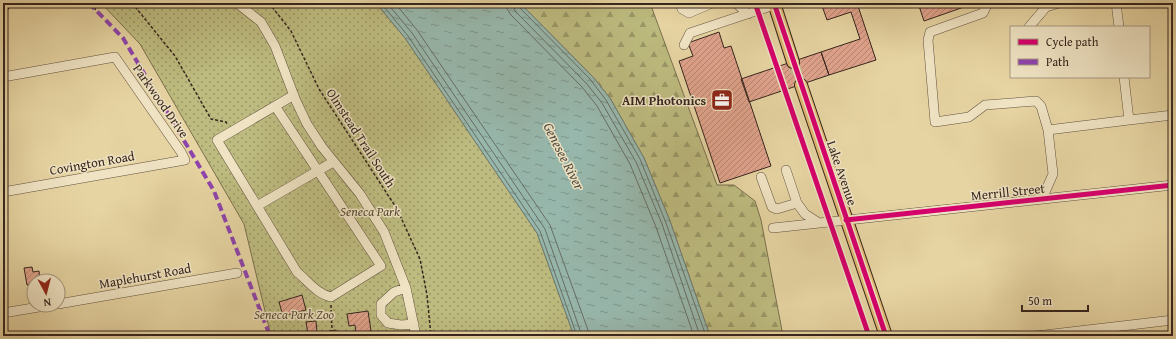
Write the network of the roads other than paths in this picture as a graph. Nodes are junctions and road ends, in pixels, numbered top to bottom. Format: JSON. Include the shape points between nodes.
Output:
{"nodes":[{"id":1,"x":237,"y":3,"type":"edge"},
{"id":2,"x":680,"y":3,"type":"edge"},
{"id":3,"x":712,"y":3,"type":"edge"},
{"id":4,"x":736,"y":3,"type":"edge"},
{"id":5,"x":988,"y":3,"type":"edge"},
{"id":6,"x":1059,"y":3,"type":"edge"},
{"id":7,"x":1116,"y":3,"type":"edge"},
{"id":8,"x":774,"y":4,"type":"edge"},
{"id":9,"x":748,"y":14,"type":"junction"},
{"id":10,"x":1030,"y":26,"type":"edge"},
{"id":11,"x":1119,"y":26,"type":"edge"},
{"id":12,"x":684,"y":45,"type":"dead end"},
{"id":13,"x":793,"y":62,"type":"tunnel mouth"},
{"id":14,"x":3,"y":77,"type":"edge"},
{"id":15,"x":1124,"y":78,"type":"edge"},
{"id":16,"x":801,"y":85,"type":"tunnel mouth"},
{"id":17,"x":294,"y":95,"type":"junction"},
{"id":18,"x":275,"y":106,"type":"junction"},
{"id":19,"x":1173,"y":114,"type":"edge"},
{"id":20,"x":1128,"y":120,"type":"junction"},
{"id":21,"x":1048,"y":130,"type":"junction"},
{"id":22,"x":185,"y":160,"type":"joint"},
{"id":23,"x":333,"y":162,"type":"junction"},
{"id":24,"x":786,"y":170,"type":"dead end"},
{"id":25,"x":318,"y":171,"type":"junction"},
{"id":26,"x":761,"y":177,"type":"dead end"},
{"id":27,"x":1173,"y":185,"type":"edge"},
{"id":28,"x":3,"y":192,"type":"edge"},
{"id":29,"x":1042,"y":199,"type":"junction"},
{"id":30,"x":797,"y":203,"type":"junction"},
{"id":31,"x":257,"y":206,"type":"junction"},
{"id":32,"x":846,"y":220,"type":"junction"},
{"id":33,"x":819,"y":224,"type":"junction"},
{"id":34,"x":773,"y":228,"type":"dead end"},
{"id":35,"x":396,"y":261,"type":"junction"},
{"id":36,"x":381,"y":266,"type":"junction"},
{"id":37,"x":237,"y":273,"type":"dead end"},
{"id":38,"x":406,"y":288,"type":"junction"},
{"id":39,"x":66,"y":303,"type":"edge"},
{"id":40,"x":26,"y":309,"type":"edge"},
{"id":41,"x":3,"y":313,"type":"edge"},
{"id":42,"x":1173,"y":320,"type":"edge"},
{"id":43,"x":414,"y":324,"type":"junction"},
{"id":44,"x":416,"y":336,"type":"edge"},
{"id":45,"x":886,"y":336,"type":"edge"},
{"id":46,"x":1036,"y":336,"type":"edge"}],
"edges":[{"from":1,"to":17,"type":"street","via":[[261,22]]},
{"from":2,"to":3,"type":"street","via":[[682,9],[689,12]]},
{"from":4,"to":9,"type":"street"},
{"from":5,"to":21,"type":"street","via":[[982,13],[930,32],[928,40],[935,122],[969,117],[985,106],[1036,101],[1042,106]]},
{"from":6,"to":10,"type":"street","via":[[1046,7]]},
{"from":7,"to":11,"type":"street"},
{"from":8,"to":9,"type":"street"},
{"from":8,"to":13,"type":"main road"},
{"from":9,"to":12,"type":"street","via":[[690,33]]},
{"from":14,"to":22,"type":"street","name":"Parkwood Drive","via":[[115,57]]},
{"from":15,"to":20,"type":"street"},
{"from":16,"to":32,"type":"main road","name":"Lake Avenue"},
{"from":17,"to":18,"type":"street"},
{"from":17,"to":23,"type":"street","via":[[307,124]]},
{"from":18,"to":25,"type":"street"},
{"from":18,"to":31,"type":"street","via":[[217,140]]},
{"from":19,"to":20,"type":"street"},
{"from":20,"to":21,"type":"street"},
{"from":21,"to":29,"type":"street","via":[[1053,174]]},
{"from":22,"to":28,"type":"street","name":"Covington Road"},
{"from":23,"to":25,"type":"street"},
{"from":23,"to":35,"type":"street","via":[[360,194],[384,232]]},
{"from":24,"to":30,"type":"street"},
{"from":25,"to":31,"type":"street"},
{"from":25,"to":36,"type":"street"},
{"from":26,"to":30,"type":"street","via":[[772,207],[777,209]]},
{"from":27,"to":29,"type":"street","name":"Merrill Street"},
{"from":29,"to":32,"type":"street","name":"Merrill Street"},
{"from":30,"to":33,"type":"street","via":[[805,214]]},
{"from":31,"to":36,"type":"street","via":[[297,272],[323,295],[331,296]]},
{"from":32,"to":33,"type":"street","name":"Merrill Street"},
{"from":32,"to":45,"type":"main road","name":"Lake Avenue"},
{"from":33,"to":34,"type":"street","name":"Merrill Street"},
{"from":35,"to":36,"type":"street"},
{"from":35,"to":38,"type":"street"},
{"from":37,"to":39,"type":"street","name":"Maplehurst Road"},
{"from":38,"to":43,"type":"street"},
{"from":38,"to":43,"type":"street","via":[[394,292],[381,304],[381,315],[388,322]]},
{"from":40,"to":41,"type":"street"},
{"from":42,"to":46,"type":"street"},
{"from":43,"to":44,"type":"street"}]}
